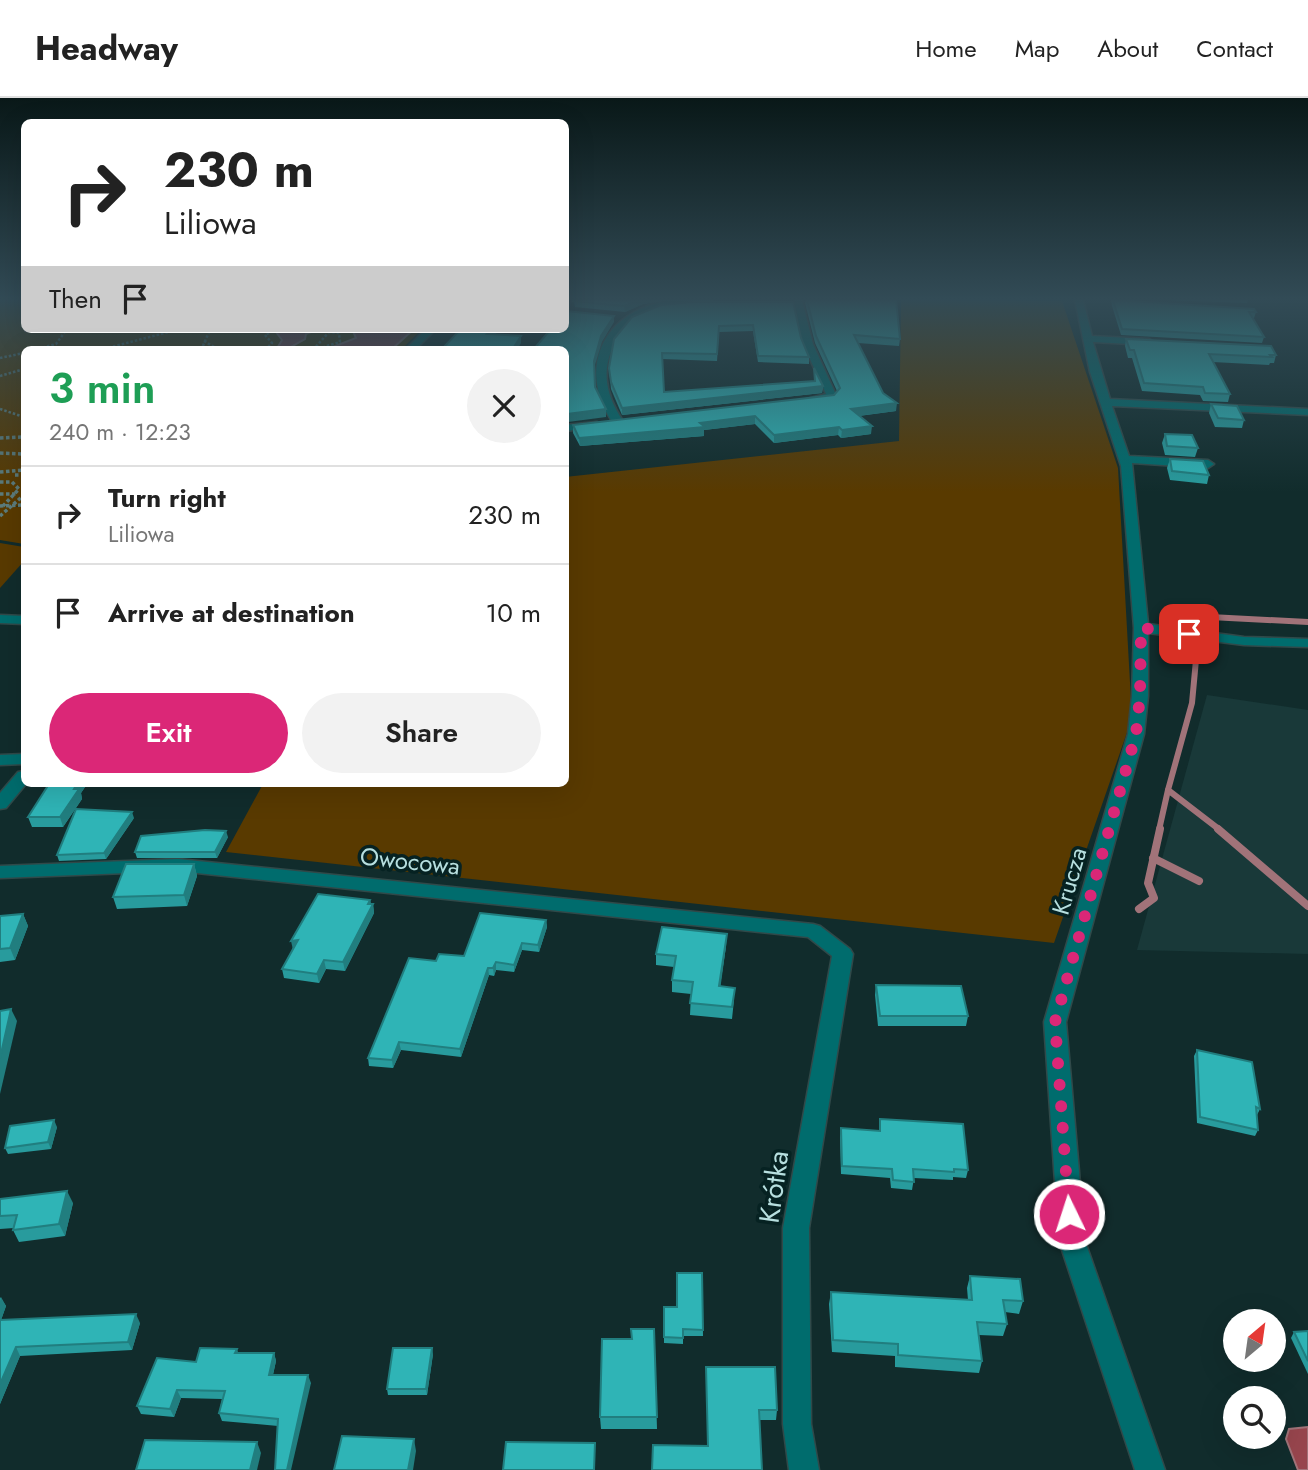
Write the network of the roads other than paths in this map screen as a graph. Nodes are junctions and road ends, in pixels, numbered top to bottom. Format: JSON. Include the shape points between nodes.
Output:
{"nodes":[{"id":1,"x":600,"y":364,"type":"edge"},
{"id":2,"x":817,"y":364,"type":"edge"},
{"id":3,"x":1094,"y":364,"type":"edge"},
{"id":4,"x":805,"y":400,"type":"edge"},
{"id":5,"x":1105,"y":402,"type":"junction"},
{"id":6,"x":1308,"y":412,"type":"edge"},
{"id":7,"x":630,"y":420,"type":"edge"},
{"id":8,"x":617,"y":421,"type":"junction"},
{"id":9,"x":569,"y":427,"type":"edge"},
{"id":10,"x":1124,"y":459,"type":"junction"},
{"id":11,"x":1208,"y":464,"type":"edge"},
{"id":12,"x":0,"y":619,"type":"edge"},
{"id":13,"x":21,"y":620,"type":"edge"},
{"id":14,"x":1141,"y":628,"type":"junction"},
{"id":15,"x":1308,"y":643,"type":"edge"},
{"id":16,"x":0,"y":760,"type":"edge"},
{"id":17,"x":21,"y":760,"type":"edge"},
{"id":18,"x":21,"y":780,"type":"edge"},
{"id":19,"x":0,"y":804,"type":"edge"},
{"id":20,"x":0,"y":872,"type":"edge"},
{"id":21,"x":813,"y":931,"type":"joint"},
{"id":22,"x":804,"y":1470,"type":"edge"},
{"id":23,"x":1150,"y":1470,"type":"edge"}],
"edges":[{"from":1,"to":8,"type":"street","via":[[601,393]]},
{"from":2,"to":4,"type":"street","via":[[832,397]]},
{"from":3,"to":5,"type":"street","name":"Krucza"},
{"from":5,"to":6,"type":"street"},
{"from":5,"to":10,"type":"street","name":"Krucza"},
{"from":7,"to":8,"type":"street"},
{"from":8,"to":9,"type":"street"},
{"from":10,"to":11,"type":"street"},
{"from":10,"to":14,"type":"street","name":"Krucza"},
{"from":12,"to":13,"type":"street"},
{"from":14,"to":15,"type":"street","via":[[1244,641]]},
{"from":14,"to":23,"type":"street","name":"Krucza","via":[[1136,734],[1055,1022],[1072,1241]]},
{"from":16,"to":17,"type":"street"},
{"from":18,"to":19,"type":"street"},
{"from":20,"to":21,"type":"street","name":"Owocowa","via":[[191,866]]},
{"from":21,"to":22,"type":"street","name":"Krótka","via":[[843,954],[796,1228],[797,1424]]}]}
